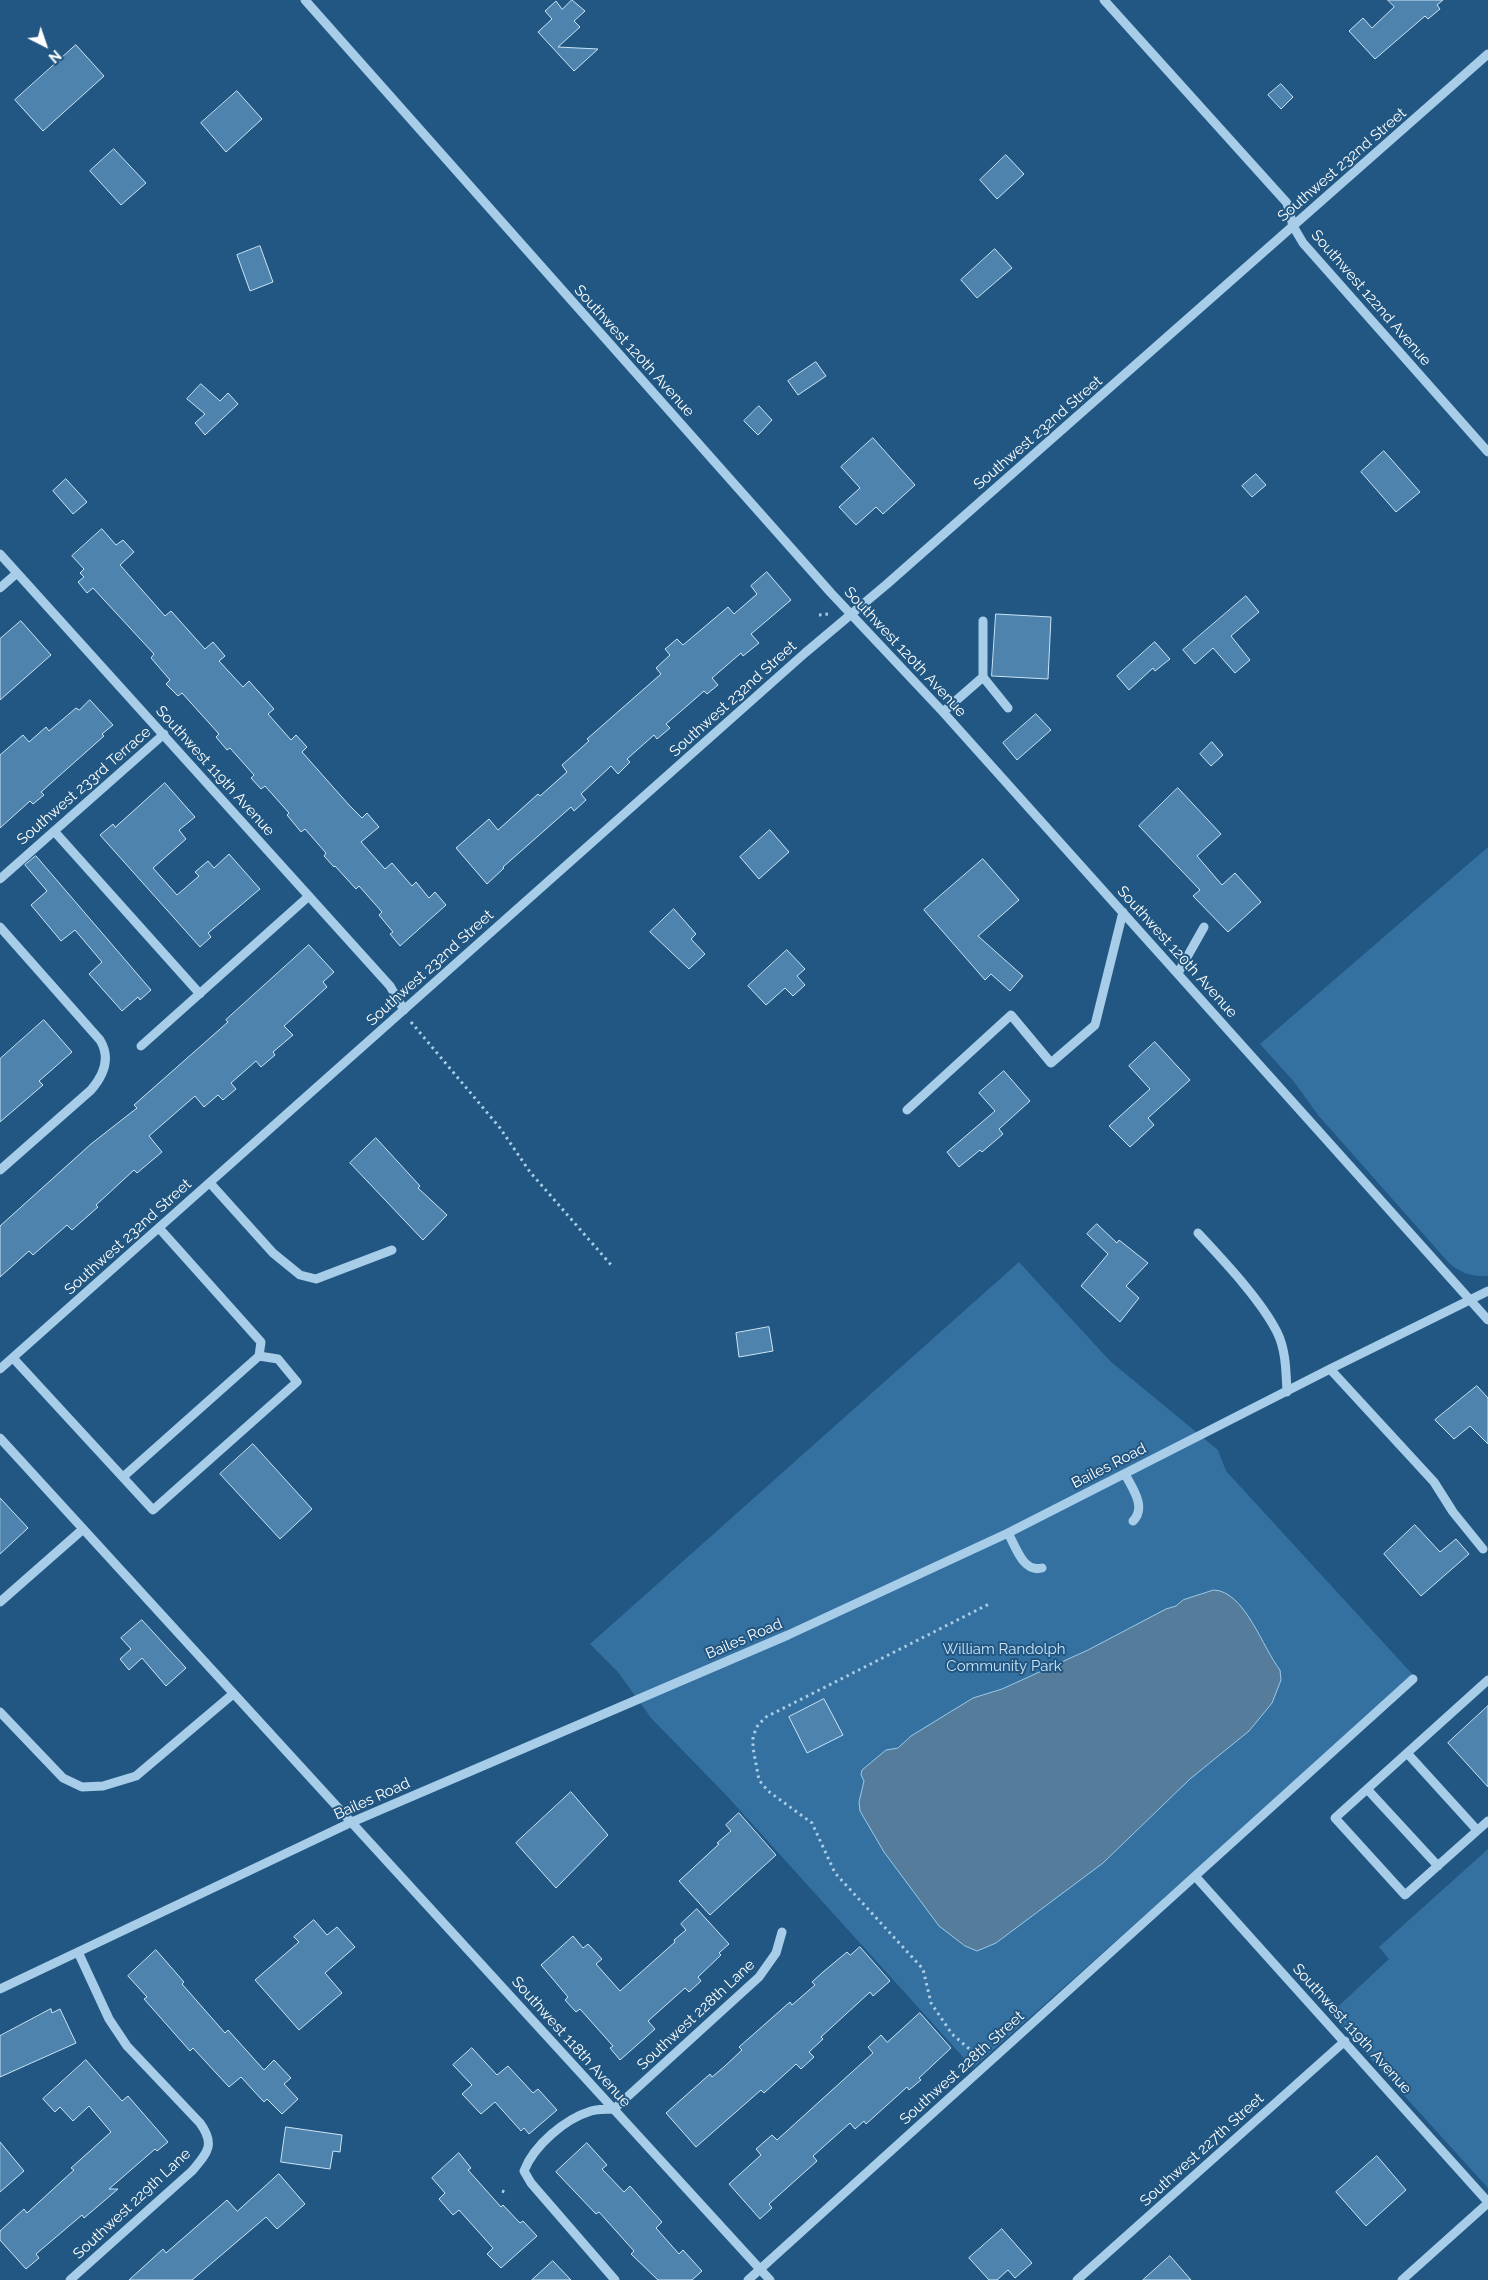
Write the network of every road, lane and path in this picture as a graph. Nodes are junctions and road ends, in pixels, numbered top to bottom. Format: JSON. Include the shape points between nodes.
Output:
{"nodes":[{"id":1,"x":305,"y":0,"type":"edge"},
{"id":2,"x":1104,"y":0,"type":"edge"},
{"id":3,"x":1488,"y":54,"type":"edge"},
{"id":4,"x":1293,"y":226,"type":"junction"},
{"id":5,"x":1488,"y":452,"type":"edge"},
{"id":6,"x":0,"y":554,"type":"edge"},
{"id":7,"x":17,"y":573,"type":"junction"},
{"id":8,"x":0,"y":588,"type":"edge"},
{"id":9,"x":852,"y":614,"type":"junction"},
{"id":10,"x":983,"y":621,"type":"dead end"},
{"id":11,"x":983,"y":677,"type":"junction"},
{"id":12,"x":1008,"y":708,"type":"dead end"},
{"id":13,"x":943,"y":712,"type":"junction"},
{"id":14,"x":164,"y":734,"type":"junction"},
{"id":15,"x":54,"y":831,"type":"junction"},
{"id":16,"x":0,"y":879,"type":"edge"},
{"id":17,"x":310,"y":896,"type":"junction"},
{"id":18,"x":1123,"y":912,"type":"junction"},
{"id":19,"x":0,"y":927,"type":"edge"},
{"id":20,"x":1204,"y":927,"type":"dead end"},
{"id":21,"x":1178,"y":973,"type":"junction"},
{"id":22,"x":200,"y":994,"type":"junction"},
{"id":23,"x":404,"y":1010,"type":"junction"},
{"id":24,"x":141,"y":1046,"type":"dead end"},
{"id":25,"x":907,"y":1110,"type":"dead end"},
{"id":26,"x":0,"y":1170,"type":"edge"},
{"id":27,"x":210,"y":1183,"type":"junction"},
{"id":28,"x":159,"y":1228,"type":"junction"},
{"id":29,"x":1198,"y":1233,"type":"dead end"},
{"id":30,"x":392,"y":1250,"type":"dead end"},
{"id":31,"x":612,"y":1266,"type":"dead end"},
{"id":32,"x":1488,"y":1291,"type":"edge"},
{"id":33,"x":1470,"y":1300,"type":"junction"},
{"id":34,"x":1488,"y":1320,"type":"edge"},
{"id":35,"x":259,"y":1356,"type":"junction"},
{"id":36,"x":13,"y":1358,"type":"junction"},
{"id":37,"x":0,"y":1369,"type":"edge"},
{"id":38,"x":1330,"y":1369,"type":"junction"},
{"id":39,"x":1287,"y":1392,"type":"junction"},
{"id":40,"x":0,"y":1438,"type":"edge"},
{"id":41,"x":1125,"y":1474,"type":"junction"},
{"id":42,"x":123,"y":1478,"type":"junction"},
{"id":43,"x":1133,"y":1521,"type":"dead end"},
{"id":44,"x":82,"y":1530,"type":"junction"},
{"id":45,"x":1008,"y":1533,"type":"junction"},
{"id":46,"x":1483,"y":1549,"type":"dead end"},
{"id":47,"x":1042,"y":1568,"type":"dead end"},
{"id":48,"x":0,"y":1602,"type":"edge"},
{"id":49,"x":992,"y":1603,"type":"dead end"},
{"id":50,"x":1413,"y":1680,"type":"dead end"},
{"id":51,"x":1488,"y":1680,"type":"edge"},
{"id":52,"x":233,"y":1694,"type":"junction"},
{"id":53,"x":0,"y":1712,"type":"edge"},
{"id":54,"x":1407,"y":1753,"type":"junction"},
{"id":55,"x":1367,"y":1789,"type":"junction"},
{"id":56,"x":1488,"y":1821,"type":"edge"},
{"id":57,"x":352,"y":1822,"type":"junction"},
{"id":58,"x":1477,"y":1830,"type":"junction"},
{"id":59,"x":1438,"y":1866,"type":"junction"},
{"id":60,"x":1195,"y":1876,"type":"junction"},
{"id":61,"x":782,"y":1932,"type":"dead end"},
{"id":62,"x":78,"y":1952,"type":"junction"},
{"id":63,"x":0,"y":1989,"type":"edge"},
{"id":64,"x":1345,"y":2041,"type":"junction"},
{"id":65,"x":974,"y":2053,"type":"dead end"},
{"id":66,"x":614,"y":2109,"type":"junction"},
{"id":67,"x":502,"y":2191,"type":"dead end"},
{"id":68,"x":508,"y":2193,"type":"dead end"},
{"id":69,"x":1488,"y":2203,"type":"edge"},
{"id":70,"x":760,"y":2269,"type":"junction"},
{"id":71,"x":70,"y":2280,"type":"edge"},
{"id":72,"x":615,"y":2280,"type":"edge"},
{"id":73,"x":748,"y":2280,"type":"edge"},
{"id":74,"x":770,"y":2280,"type":"edge"},
{"id":75,"x":1076,"y":2280,"type":"edge"},
{"id":76,"x":1402,"y":2280,"type":"edge"}],
"edges":[{"from":1,"to":9,"type":"street","name":"Southwest 120th Avenue"},
{"from":2,"to":4,"type":"street","name":"Southwest 122nd Avenue","via":[[1287,203]]},
{"from":3,"to":4,"type":"street","name":"Southwest 232nd Street"},
{"from":4,"to":5,"type":"street","name":"Southwest 122nd Avenue","via":[[1303,243]]},
{"from":4,"to":9,"type":"street","name":"Southwest 232nd Street"},
{"from":6,"to":7,"type":"street","name":"Southwest 119th Avenue"},
{"from":7,"to":8,"type":"street"},
{"from":7,"to":14,"type":"street","name":"Southwest 119th Avenue"},
{"from":9,"to":13,"type":"street","name":"Southwest 120th Avenue"},
{"from":9,"to":23,"type":"street","name":"Southwest 232nd Street"},
{"from":10,"to":11,"type":"street"},
{"from":11,"to":12,"type":"street"},
{"from":11,"to":13,"type":"street"},
{"from":13,"to":18,"type":"street","name":"Southwest 120th Avenue"},
{"from":14,"to":15,"type":"street","name":"Southwest 233rd Terrace"},
{"from":14,"to":17,"type":"street","name":"Southwest 119th Avenue"},
{"from":15,"to":16,"type":"street","name":"Southwest 233rd Terrace"},
{"from":15,"to":22,"type":"street"},
{"from":17,"to":22,"type":"street"},
{"from":17,"to":23,"type":"street","name":"Southwest 119th Avenue","via":[[390,986]]},
{"from":18,"to":21,"type":"street","name":"Southwest 120th Avenue"},
{"from":18,"to":25,"type":"street","via":[[1095,1025],[1051,1063],[1011,1015]]},
{"from":19,"to":26,"type":"street","via":[[96,1034],[105,1047],[106,1061],[102,1075],[91,1090]]},
{"from":20,"to":21,"type":"street"},
{"from":21,"to":33,"type":"street","name":"Southwest 120th Avenue"},
{"from":22,"to":24,"type":"street"},
{"from":23,"to":27,"type":"street","name":"Southwest 232nd Street"},
{"from":23,"to":31,"type":"path","via":[[413,1026],[500,1128],[530,1172]]},
{"from":27,"to":28,"type":"street","name":"Southwest 232nd Street"},
{"from":27,"to":30,"type":"street","via":[[273,1253],[300,1275],[316,1279]]},
{"from":28,"to":35,"type":"street","via":[[261,1342]]},
{"from":28,"to":36,"type":"street","name":"Southwest 232nd Street"},
{"from":29,"to":39,"type":"street","via":[[1250,1293],[1277,1332],[1284,1352]]},
{"from":32,"to":33,"type":"street","name":"Bailes Road"},
{"from":33,"to":34,"type":"street","name":"Southwest 120th Avenue"},
{"from":33,"to":38,"type":"street","name":"Bailes Road"},
{"from":35,"to":42,"type":"street"},
{"from":35,"to":42,"type":"street","via":[[278,1360],[297,1382],[153,1510]]},
{"from":36,"to":37,"type":"street","name":"Southwest 232nd Street"},
{"from":36,"to":42,"type":"street"},
{"from":38,"to":39,"type":"street","name":"Bailes Road"},
{"from":38,"to":46,"type":"street","via":[[1434,1482]]},
{"from":39,"to":41,"type":"street","name":"Bailes Road"},
{"from":40,"to":44,"type":"street","name":"Southwest 118th Avenue"},
{"from":41,"to":43,"type":"street","via":[[1139,1505]]},
{"from":41,"to":45,"type":"street","name":"Bailes Road"},
{"from":44,"to":48,"type":"street"},
{"from":44,"to":52,"type":"street","name":"Southwest 118th Avenue"},
{"from":45,"to":47,"type":"street","via":[[1025,1564],[1033,1569]]},
{"from":45,"to":57,"type":"street","name":"Bailes Road","via":[[788,1635]]},
{"from":49,"to":65,"type":"path","via":[[766,1717],[753,1736],[756,1769],[763,1786],[812,1823],[835,1873],[923,1969],[931,2003],[952,2034]]},
{"from":50,"to":60,"type":"street","name":"Southwest 228th Street"},
{"from":51,"to":54,"type":"street"},
{"from":52,"to":53,"type":"street","via":[[136,1776],[104,1786],[82,1788],[63,1778]]},
{"from":52,"to":57,"type":"street","name":"Southwest 118th Avenue"},
{"from":54,"to":55,"type":"street"},
{"from":54,"to":58,"type":"street"},
{"from":55,"to":59,"type":"street"},
{"from":55,"to":59,"type":"street","via":[[1335,1818],[1405,1895]]},
{"from":56,"to":58,"type":"street"},
{"from":57,"to":62,"type":"street","name":"Bailes Road"},
{"from":57,"to":66,"type":"street","name":"Southwest 118th Avenue"},
{"from":58,"to":59,"type":"street"},
{"from":60,"to":64,"type":"street","name":"Southwest 119th Avenue"},
{"from":60,"to":70,"type":"street","name":"Southwest 228th Street"},
{"from":61,"to":66,"type":"street","name":"Southwest 228th Lane","via":[[776,1953],[759,1977]]},
{"from":62,"to":63,"type":"street","name":"Bailes Road"},
{"from":62,"to":71,"type":"street","name":"Southwest 229th Lane","via":[[108,2018],[127,2046],[200,2123],[208,2134],[209,2145],[192,2171]]},
{"from":64,"to":69,"type":"street","name":"Southwest 119th Avenue"},
{"from":64,"to":75,"type":"street","name":"Southwest 227th Street"},
{"from":66,"to":70,"type":"street","name":"Southwest 118th Avenue"},
{"from":66,"to":72,"type":"street","via":[[594,2110],[567,2123],[539,2147],[524,2171]]},
{"from":67,"to":68,"type":"path"},
{"from":69,"to":76,"type":"street"},
{"from":70,"to":73,"type":"street","name":"Southwest 228th Street"},
{"from":70,"to":74,"type":"street","name":"Southwest 118th Avenue"}]}
